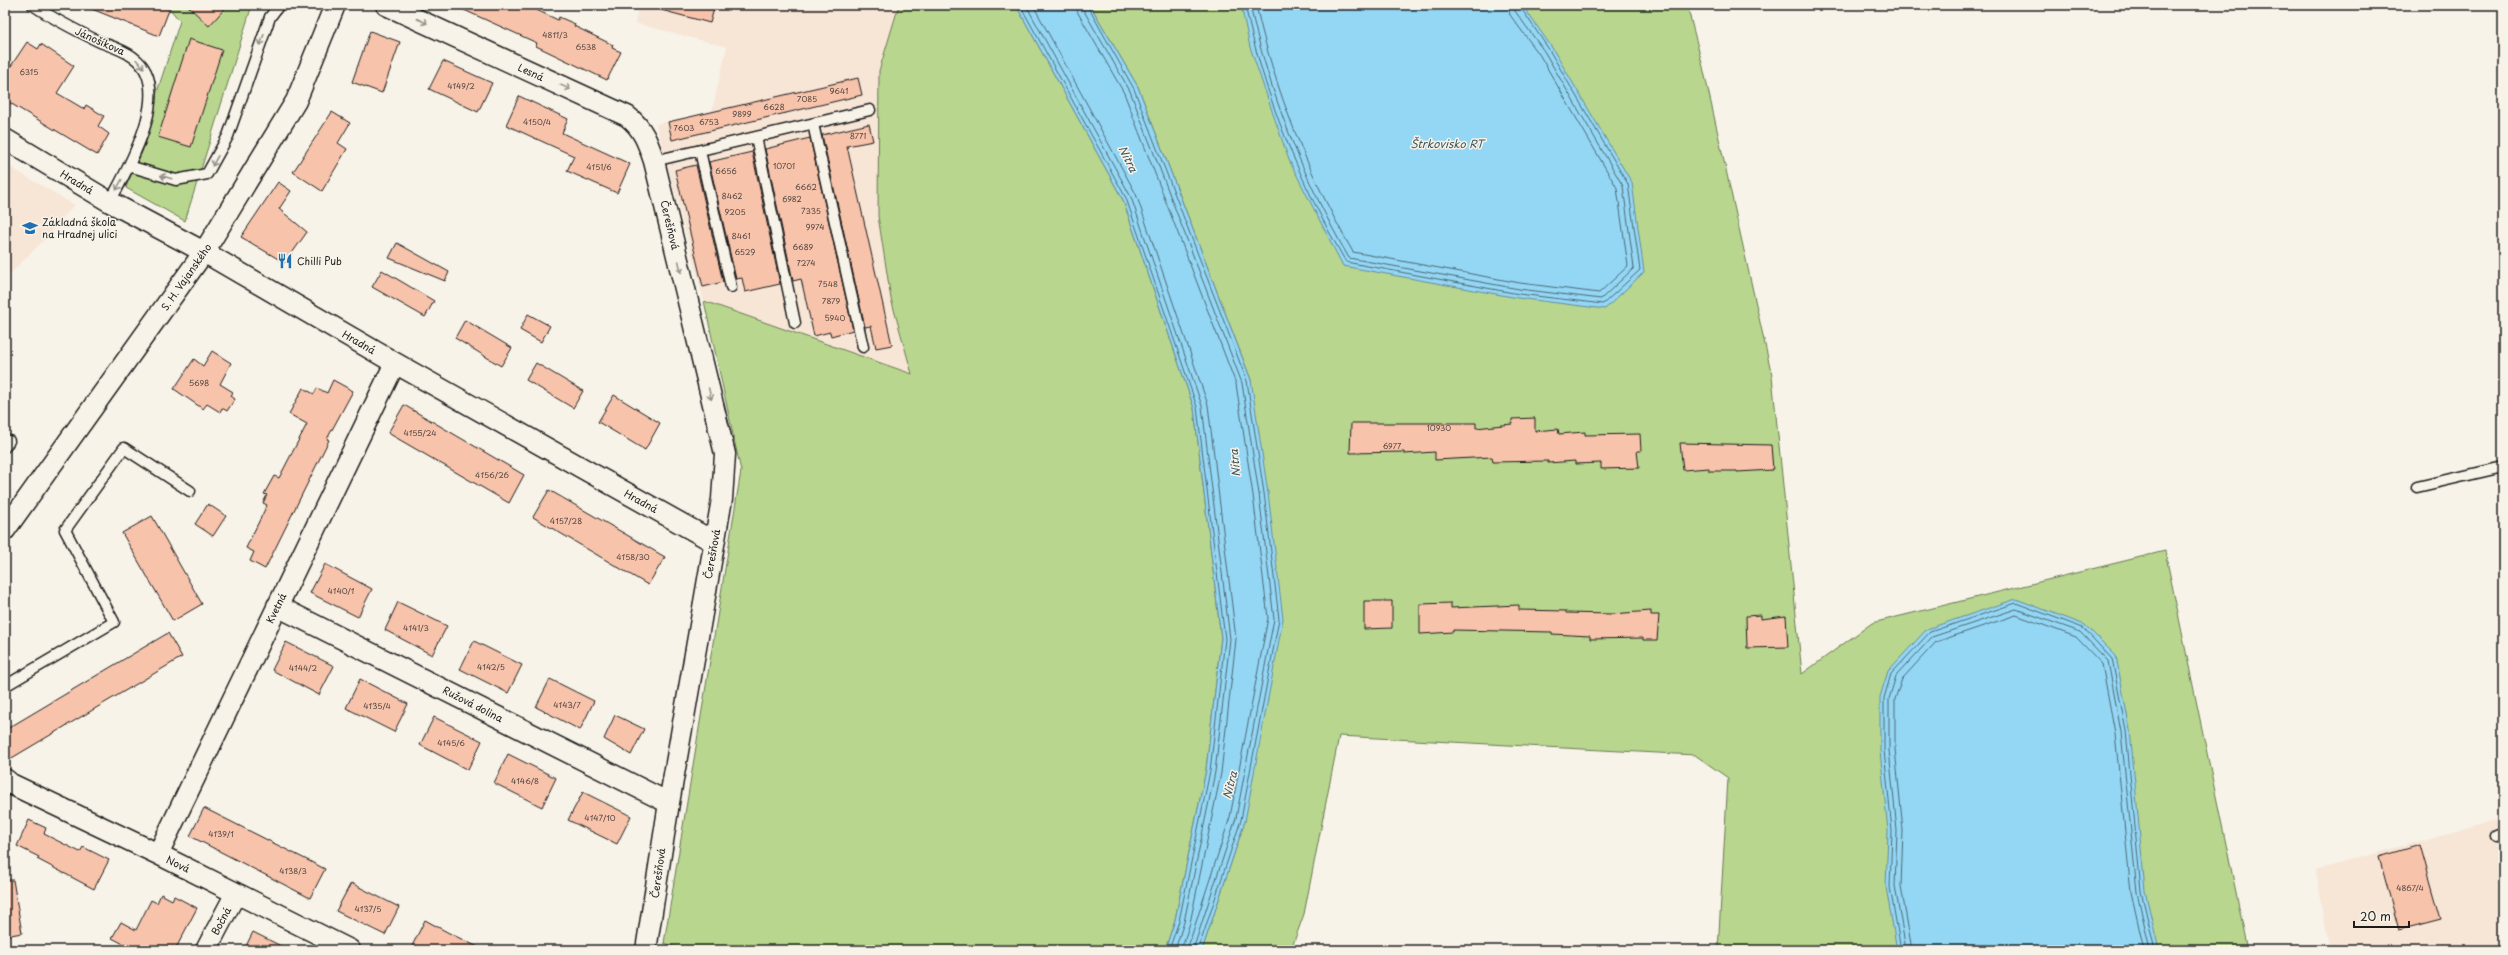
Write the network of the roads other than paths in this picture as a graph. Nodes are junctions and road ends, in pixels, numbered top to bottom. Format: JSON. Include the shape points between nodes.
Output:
{"nodes":[{"id":1,"x":33,"y":5,"type":"edge"},
{"id":2,"x":279,"y":5,"type":"edge"},
{"id":3,"x":334,"y":5,"type":"edge"},
{"id":4,"x":386,"y":5,"type":"edge"},
{"id":5,"x":870,"y":110,"type":"dead end"},
{"id":6,"x":813,"y":124,"type":"junction"},
{"id":7,"x":756,"y":138,"type":"junction"},
{"id":8,"x":5,"y":139,"type":"edge"},
{"id":9,"x":700,"y":151,"type":"junction"},
{"id":10,"x":654,"y":161,"type":"junction"},
{"id":11,"x":129,"y":166,"type":"junction"},
{"id":12,"x":110,"y":202,"type":"junction"},
{"id":13,"x":204,"y":252,"type":"junction"},
{"id":14,"x":731,"y":287,"type":"dead end"},
{"id":15,"x":795,"y":322,"type":"dead end"},
{"id":16,"x":863,"y":347,"type":"dead end"},
{"id":17,"x":395,"y":363,"type":"junction"},
{"id":18,"x":2503,"y":467,"type":"edge"},
{"id":19,"x":2417,"y":487,"type":"dead end"},
{"id":20,"x":190,"y":492,"type":"dead end"},
{"id":21,"x":5,"y":530,"type":"edge"},
{"id":22,"x":714,"y":542,"type":"junction"},
{"id":23,"x":277,"y":606,"type":"junction"},
{"id":24,"x":5,"y":686,"type":"edge"},
{"id":25,"x":7,"y":786,"type":"edge"},
{"id":26,"x":669,"y":803,"type":"junction"},
{"id":27,"x":158,"y":854,"type":"junction"},
{"id":28,"x":236,"y":893,"type":"junction"},
{"id":29,"x":206,"y":950,"type":"edge"},
{"id":30,"x":350,"y":950,"type":"edge"},
{"id":31,"x":646,"y":950,"type":"edge"}],
"edges":[{"from":1,"to":11,"type":"lane","name":"Jánošíkova","one_way":true,"via":[[65,25],[133,57],[145,68],[149,82],[148,116]]},
{"from":2,"to":11,"type":"lane","one_way":true,"via":[[270,17],[228,136],[208,174],[176,180]]},
{"from":3,"to":13,"type":"street","name":"S. H. Vajanského","via":[[296,100]]},
{"from":4,"to":10,"type":"street","name":"Lesná","one_way":true,"via":[[627,116],[646,136]]},
{"from":5,"to":6,"type":"lane"},
{"from":6,"to":7,"type":"lane"},
{"from":6,"to":16,"type":"lane"},
{"from":7,"to":9,"type":"lane"},
{"from":7,"to":15,"type":"lane"},
{"from":8,"to":12,"type":"street","name":"Hradná"},
{"from":9,"to":10,"type":"lane"},
{"from":9,"to":14,"type":"lane"},
{"from":10,"to":22,"type":"street","name":"Čerešňová","one_way":true,"via":[[724,454],[722,500]]},
{"from":11,"to":12,"type":"lane","name":"Jánošíkova","one_way":true},
{"from":12,"to":13,"type":"street","name":"Hradná"},
{"from":13,"to":17,"type":"street","name":"Hradná"},
{"from":13,"to":21,"type":"street","name":"S. H. Vajanského"},
{"from":17,"to":22,"type":"street","name":"Hradná"},
{"from":17,"to":23,"type":"street","name":"Kvetná"},
{"from":18,"to":19,"type":"lane"},
{"from":20,"to":24,"type":"lane","via":[[124,448],[65,530],[114,622]]},
{"from":22,"to":26,"type":"street","name":"Čerešňová"},
{"from":23,"to":26,"type":"street","name":"Ružová dolina"},
{"from":23,"to":27,"type":"street","name":"Kvetná"},
{"from":25,"to":27,"type":"street","name":"Nová"},
{"from":26,"to":31,"type":"street","name":"Čerešňová"},
{"from":27,"to":28,"type":"street","name":"Nová"},
{"from":28,"to":29,"type":"street","name":"Bočná"},
{"from":28,"to":30,"type":"street","name":"Nová"}]}
